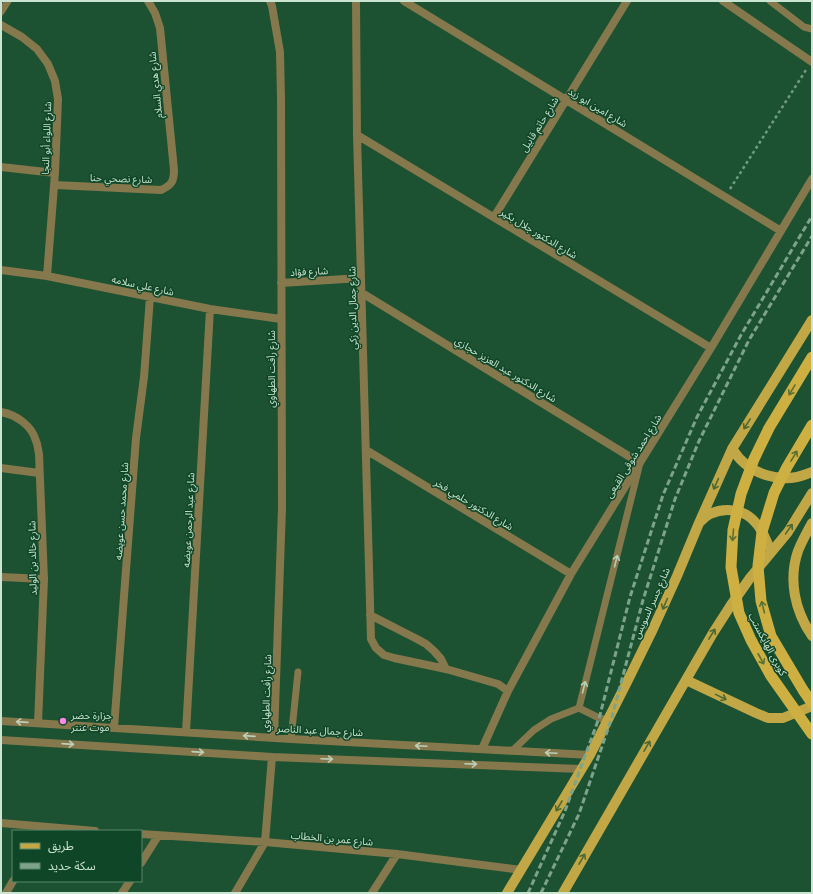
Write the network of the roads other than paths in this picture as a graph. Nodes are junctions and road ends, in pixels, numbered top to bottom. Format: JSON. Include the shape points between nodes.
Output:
{"nodes":[{"id":1,"x":8,"y":1,"type":"edge"},
{"id":2,"x":148,"y":1,"type":"edge"},
{"id":3,"x":270,"y":1,"type":"edge"},
{"id":4,"x":356,"y":1,"type":"edge"},
{"id":5,"x":404,"y":1,"type":"edge"},
{"id":6,"x":627,"y":1,"type":"edge"},
{"id":7,"x":723,"y":1,"type":"edge"},
{"id":8,"x":770,"y":1,"type":"edge"},
{"id":9,"x":1,"y":12,"type":"edge"},
{"id":10,"x":1,"y":25,"type":"edge"},
{"id":11,"x":812,"y":29,"type":"edge"},
{"id":12,"x":812,"y":62,"type":"edge"},
{"id":13,"x":566,"y":100,"type":"junction"},
{"id":14,"x":357,"y":135,"type":"junction"},
{"id":15,"x":1,"y":167,"type":"edge"},
{"id":16,"x":174,"y":170,"type":"joint"},
{"id":17,"x":55,"y":173,"type":"junction"},
{"id":18,"x":812,"y":179,"type":"edge"},
{"id":19,"x":55,"y":185,"type":"junction"},
{"id":20,"x":494,"y":217,"type":"junction"},
{"id":21,"x":781,"y":231,"type":"junction"},
{"id":22,"x":1,"y":270,"type":"edge"},
{"id":23,"x":47,"y":276,"type":"junction"},
{"id":24,"x":361,"y":278,"type":"junction"},
{"id":25,"x":282,"y":283,"type":"junction"},
{"id":26,"x":362,"y":293,"type":"junction"},
{"id":27,"x":150,"y":297,"type":"junction"},
{"id":28,"x":210,"y":309,"type":"junction"},
{"id":29,"x":281,"y":319,"type":"junction"},
{"id":30,"x":812,"y":320,"type":"edge"},
{"id":31,"x":710,"y":348,"type":"junction"},
{"id":32,"x":812,"y":357,"type":"edge"},
{"id":33,"x":1,"y":412,"type":"edge"},
{"id":34,"x":812,"y":425,"type":"edge"},
{"id":35,"x":732,"y":449,"type":"junction"},
{"id":36,"x":366,"y":450,"type":"junction"},
{"id":37,"x":640,"y":463,"type":"junction"},
{"id":38,"x":1,"y":468,"type":"edge"},
{"id":39,"x":812,"y":472,"type":"edge"},
{"id":40,"x":39,"y":473,"type":"junction"},
{"id":41,"x":812,"y":493,"type":"edge"},
{"id":42,"x":699,"y":523,"type":"junction"},
{"id":43,"x":812,"y":523,"type":"edge"},
{"id":44,"x":771,"y":552,"type":"junction"},
{"id":45,"x":572,"y":574,"type":"junction"},
{"id":46,"x":1,"y":576,"type":"edge"},
{"id":47,"x":44,"y":579,"type":"junction"},
{"id":48,"x":370,"y":615,"type":"junction"},
{"id":49,"x":812,"y":636,"type":"edge"},
{"id":50,"x":446,"y":669,"type":"junction"},
{"id":51,"x":298,"y":672,"type":"dead end"},
{"id":52,"x":686,"y":680,"type":"junction"},
{"id":53,"x":508,"y":691,"type":"junction"},
{"id":54,"x":812,"y":704,"type":"edge"},
{"id":55,"x":579,"y":708,"type":"junction"},
{"id":56,"x":608,"y":720,"type":"junction"},
{"id":57,"x":1,"y":721,"type":"edge"},
{"id":58,"x":38,"y":723,"type":"junction"},
{"id":59,"x":114,"y":728,"type":"junction"},
{"id":60,"x":186,"y":732,"type":"junction"},
{"id":61,"x":812,"y":734,"type":"edge"},
{"id":62,"x":274,"y":738,"type":"junction"},
{"id":63,"x":291,"y":739,"type":"junction"},
{"id":64,"x":1,"y":740,"type":"edge"},
{"id":65,"x":482,"y":749,"type":"junction"},
{"id":66,"x":512,"y":751,"type":"junction"},
{"id":67,"x":590,"y":755,"type":"junction"},
{"id":68,"x":272,"y":757,"type":"junction"},
{"id":69,"x":581,"y":768,"type":"junction"},
{"id":70,"x":1,"y":823,"type":"edge"},
{"id":71,"x":46,"y":829,"type":"edge"},
{"id":72,"x":70,"y":830,"type":"edge"},
{"id":73,"x":142,"y":834,"type":"edge"},
{"id":74,"x":158,"y":836,"type":"junction"},
{"id":75,"x":265,"y":842,"type":"junction"},
{"id":76,"x":396,"y":854,"type":"junction"},
{"id":77,"x":142,"y":861,"type":"edge"},
{"id":78,"x":521,"y":870,"type":"junction"},
{"id":79,"x":12,"y":882,"type":"edge"},
{"id":80,"x":129,"y":882,"type":"edge"},
{"id":81,"x":6,"y":893,"type":"edge"},
{"id":82,"x":122,"y":893,"type":"edge"},
{"id":83,"x":235,"y":893,"type":"edge"},
{"id":84,"x":372,"y":893,"type":"edge"},
{"id":85,"x":507,"y":893,"type":"edge"},
{"id":86,"x":563,"y":893,"type":"edge"}],
"edges":[{"from":1,"to":9,"type":"lane"},
{"from":2,"to":16,"type":"street","name":"شارع هدي السلام","via":[[160,28]]},
{"from":3,"to":25,"type":"street","name":"شارع رأفت الطهاوي","via":[[280,52]]},
{"from":4,"to":14,"type":"street","name":"شارع جمال الدين زكي"},
{"from":5,"to":13,"type":"street","name":"شارع امين ابو زيد"},
{"from":6,"to":13,"type":"street","name":"شارع حاتم قابيل"},
{"from":7,"to":12,"type":"street"},
{"from":8,"to":11,"type":"lane","via":[[804,27]]},
{"from":10,"to":17,"type":"street","name":"شارع اللواء أبو النجا","via":[[37,49],[48,64],[55,81],[58,99]]},
{"from":13,"to":20,"type":"street","name":"شارع حاتم قابيل"},
{"from":13,"to":21,"type":"street","name":"شارع امين ابو زيد"},
{"from":14,"to":20,"type":"street","name":"شارع الدكتور جلال بكير"},
{"from":14,"to":24,"type":"street","name":"شارع جمال الدين زكي"},
{"from":15,"to":17,"type":"street"},
{"from":16,"to":19,"type":"street","name":"شارع نصحي حنا","via":[[174,178],[169,186],[161,190]]},
{"from":17,"to":19,"type":"street","name":"شارع اللواء أبو النجا"},
{"from":18,"to":21,"type":"street","name":"شارع احمد شوقى القيعى"},
{"from":19,"to":23,"type":"street","name":"شارع اللواء أبو النجا"},
{"from":20,"to":31,"type":"street","name":"شارع الدكتور جلال بكير"},
{"from":21,"to":31,"type":"street","name":"شارع احمد شوقى القيعى"},
{"from":22,"to":23,"type":"street","name":"شارع علي سلامه"},
{"from":23,"to":27,"type":"street","name":"شارع علي سلامه"},
{"from":24,"to":25,"type":"street","name":"شارع فؤاد"},
{"from":24,"to":26,"type":"street","name":"شارع جمال الدين زكي"},
{"from":25,"to":29,"type":"street","name":"شارع رأفت الطهاوي"},
{"from":26,"to":36,"type":"street","name":"شارع جمال الدين زكي"},
{"from":26,"to":37,"type":"street","name":"شارع الدكتور عبد العزيز حجازي"},
{"from":27,"to":28,"type":"street","name":"شارع علي سلامه"},
{"from":27,"to":59,"type":"street","name":"شارع محمد حسن عويضه","via":[[136,438]]},
{"from":28,"to":29,"type":"street","name":"شارع علي سلامه"},
{"from":28,"to":60,"type":"street","name":"شارع عبد الرحمن عويضه"},
{"from":29,"to":62,"type":"street","name":"شارع رأفت الطهاوي","via":[[282,508]]},
{"from":30,"to":35,"type":"main road","name":"شارع جسر السويس","one_way":true},
{"from":31,"to":37,"type":"street","name":"شارع احمد شوقى القيعى"},
{"from":32,"to":61,"type":"highway","name":"كوبرى الهايكستب","one_way":true,"via":[[769,428],[754,459],[741,494],[733,530],[731,567],[739,613],[751,640],[771,676]]},
{"from":33,"to":40,"type":"street","name":"شارع خالد بن الوليد","via":[[20,419],[30,429],[39,454]]},
{"from":54,"to":34,"type":"highway","name":"كوبرى الهايكستب","one_way":true,"via":[[771,636],[761,601],[758,566],[762,532],[774,493]]},
{"from":35,"to":39,"type":"main road","via":[[750,468],[773,478],[786,479]]},
{"from":35,"to":42,"type":"main road","name":"شارع جسر السويس","one_way":true},
{"from":36,"to":45,"type":"street","name":"شارع الدكتور حلمي فخر"},
{"from":36,"to":48,"type":"street","name":"شارع جمال الدين زكي"},
{"from":37,"to":45,"type":"street","name":"شارع احمد شوقى القيعى"},
{"from":55,"to":37,"type":"lane","one_way":true},
{"from":38,"to":40,"type":"street"},
{"from":40,"to":47,"type":"street","name":"شارع خالد بن الوليد"},
{"from":44,"to":41,"type":"main road","one_way":true,"via":[[788,532]]},
{"from":42,"to":44,"type":"main road","via":[[708,515],[720,510],[733,510],[745,514],[763,532]]},
{"from":42,"to":56,"type":"main road","name":"شارع جسر السويس","one_way":true,"via":[[654,629]]},
{"from":43,"to":49,"type":"main road","via":[[798,551],[794,590],[800,616]]},
{"from":52,"to":44,"type":"main road","one_way":true,"via":[[731,605]]},
{"from":45,"to":53,"type":"street","name":"شارع احمد شوقى القيعى"},
{"from":46,"to":47,"type":"street"},
{"from":47,"to":58,"type":"street","name":"شارع خالد بن الوليد"},
{"from":48,"to":50,"type":"street","via":[[426,644],[441,659]]},
{"from":48,"to":50,"type":"street","name":"شارع جمال الدين زكي","via":[[371,639],[384,655]]},
{"from":50,"to":53,"type":"street","name":"شارع جمال الدين زكي","via":[[498,684]]},
{"from":51,"to":63,"type":"lane"},
{"from":52,"to":54,"type":"main road","one_way":true,"via":[[768,718],[783,718]]},
{"from":86,"to":52,"type":"main road","one_way":true},
{"from":53,"to":65,"type":"street","name":"شارع احمد شوقى القيعى"},
{"from":55,"to":56,"type":"lane"},
{"from":55,"to":66,"type":"lane","via":[[551,719],[534,730]]},
{"from":56,"to":67,"type":"main road","name":"شارع جسر السويس"},
{"from":58,"to":57,"type":"street","name":"شارع جمال عبد الناصر","one_way":true},
{"from":58,"to":59,"type":"street","name":"شارع جمال عبد الناصر"},
{"from":59,"to":60,"type":"street","name":"شارع جمال عبد الناصر"},
{"from":62,"to":60,"type":"street","name":"شارع جمال عبد الناصر","one_way":true},
{"from":62,"to":63,"type":"street","name":"شارع جمال عبد الناصر"},
{"from":65,"to":63,"type":"street","name":"شارع جمال عبد الناصر","one_way":true},
{"from":64,"to":68,"type":"street","one_way":true},
{"from":65,"to":66,"type":"street","name":"شارع جمال عبد الناصر"},
{"from":67,"to":66,"type":"street","name":"شارع جمال عبد الناصر","one_way":true},
{"from":67,"to":69,"type":"main road","name":"شارع جسر السويس"},
{"from":68,"to":69,"type":"street","one_way":true},
{"from":68,"to":75,"type":"street"},
{"from":69,"to":78,"type":"main road","name":"شارع جسر السويس","one_way":true},
{"from":70,"to":71,"type":"street"},
{"from":71,"to":72,"type":"street"},
{"from":73,"to":74,"type":"street","name":"شارع عمر بن الخطاب"},
{"from":74,"to":75,"type":"street","name":"شارع عمر بن الخطاب"},
{"from":74,"to":77,"type":"street"},
{"from":75,"to":76,"type":"street","name":"شارع عمر بن الخطاب"},
{"from":75,"to":83,"type":"street"},
{"from":76,"to":78,"type":"street","name":"شارع عمر بن الخطاب"},
{"from":76,"to":84,"type":"street"},
{"from":78,"to":85,"type":"main road","name":"شارع جسر السويس"},
{"from":79,"to":81,"type":"street"},
{"from":80,"to":82,"type":"street"}]}
